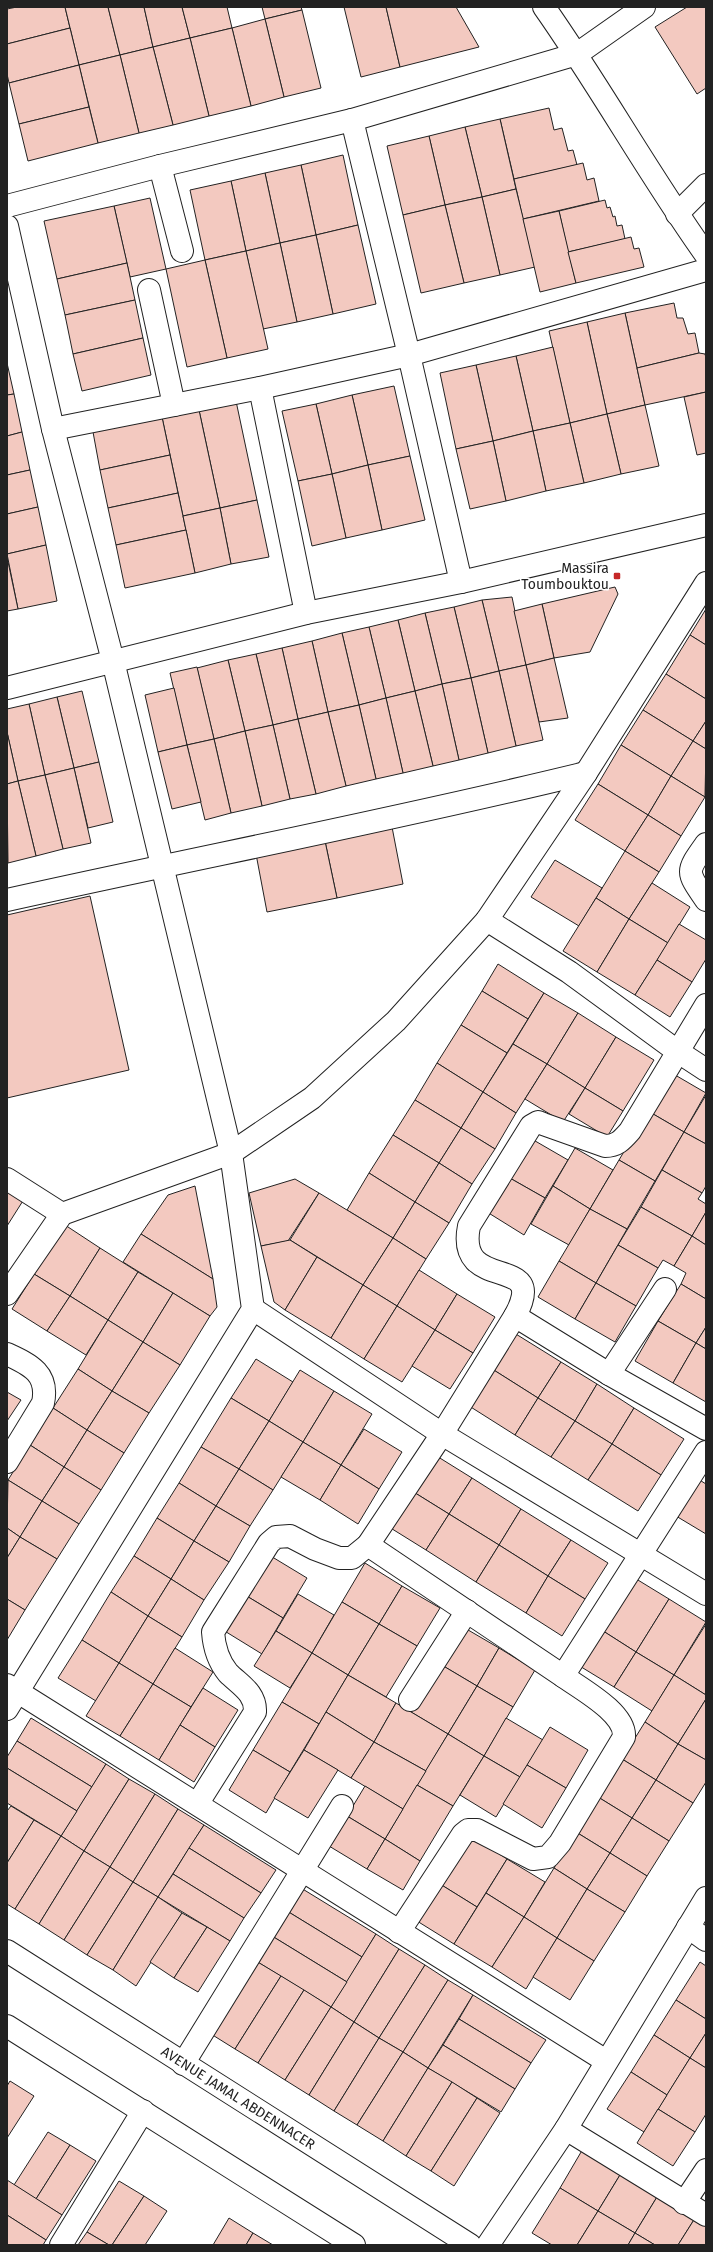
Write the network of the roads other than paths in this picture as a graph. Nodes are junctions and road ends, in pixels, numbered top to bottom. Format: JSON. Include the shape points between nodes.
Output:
{"nodes":[{"id":1,"x":544,"y":7,"type":"edge"},
{"id":2,"x":644,"y":7,"type":"edge"},
{"id":3,"x":577,"y":54,"type":"junction"},
{"id":4,"x":352,"y":120,"type":"junction"},
{"id":5,"x":160,"y":166,"type":"junction"},
{"id":6,"x":706,"y":185,"type":"edge"},
{"id":7,"x":7,"y":206,"type":"edge"},
{"id":8,"x":677,"y":214,"type":"junction"},
{"id":9,"x":7,"y":226,"type":"edge"},
{"id":10,"x":182,"y":250,"type":"dead end"},
{"id":11,"x":706,"y":255,"type":"edge"},
{"id":12,"x":706,"y":270,"type":"edge"},
{"id":13,"x":149,"y":290,"type":"dead end"},
{"id":14,"x":409,"y":355,"type":"junction"},
{"id":15,"x":260,"y":388,"type":"junction"},
{"id":16,"x":174,"y":405,"type":"junction"},
{"id":17,"x":53,"y":429,"type":"junction"},
{"id":18,"x":706,"y":525,"type":"edge"},
{"id":19,"x":461,"y":582,"type":"junction"},
{"id":20,"x":706,"y":584,"type":"edge"},
{"id":21,"x":306,"y":613,"type":"junction"},
{"id":22,"x":114,"y":661,"type":"junction"},
{"id":23,"x":7,"y":688,"type":"edge"},
{"id":24,"x":586,"y":773,"type":"junction"},
{"id":25,"x":706,"y":844,"type":"edge"},
{"id":26,"x":162,"y":865,"type":"junction"},
{"id":27,"x":7,"y":900,"type":"edge"},
{"id":28,"x":706,"y":900,"type":"edge"},
{"id":29,"x":487,"y":920,"type":"junction"},
{"id":30,"x":706,"y":1005,"type":"edge"},
{"id":31,"x":677,"y":1051,"type":"junction"},
{"id":32,"x":706,"y":1070,"type":"edge"},
{"id":33,"x":231,"y":1153,"type":"junction"},
{"id":34,"x":7,"y":1179,"type":"edge"},
{"id":35,"x":62,"y":1214,"type":"junction"},
{"id":36,"x":665,"y":1289,"type":"dead end"},
{"id":37,"x":7,"y":1294,"type":"edge"},
{"id":38,"x":253,"y":1309,"type":"junction"},
{"id":39,"x":515,"y":1316,"type":"junction"},
{"id":40,"x":7,"y":1354,"type":"edge"},
{"id":41,"x":609,"y":1374,"type":"junction"},
{"id":42,"x":706,"y":1429,"type":"edge"},
{"id":43,"x":442,"y":1434,"type":"junction"},
{"id":44,"x":706,"y":1452,"type":"edge"},
{"id":45,"x":7,"y":1462,"type":"edge"},
{"id":46,"x":368,"y":1545,"type":"junction"},
{"id":47,"x":643,"y":1554,"type":"junction"},
{"id":48,"x":706,"y":1594,"type":"edge"},
{"id":49,"x":467,"y":1612,"type":"junction"},
{"id":50,"x":563,"y":1676,"type":"junction"},
{"id":51,"x":11,"y":1695,"type":"edge"},
{"id":52,"x":410,"y":1700,"type":"dead end"},
{"id":53,"x":198,"y":1803,"type":"junction"},
{"id":54,"x":342,"y":1806,"type":"dead end"},
{"id":55,"x":302,"y":1869,"type":"junction"},
{"id":56,"x":706,"y":1898,"type":"edge"},
{"id":57,"x":688,"y":1927,"type":"junction"},
{"id":58,"x":399,"y":1932,"type":"junction"},
{"id":59,"x":706,"y":1940,"type":"edge"},
{"id":60,"x":7,"y":1951,"type":"edge"},
{"id":61,"x":7,"y":2026,"type":"edge"},
{"id":62,"x":606,"y":2061,"type":"junction"},
{"id":63,"x":183,"y":2064,"type":"junction"},
{"id":64,"x":143,"y":2111,"type":"junction"},
{"id":65,"x":566,"y":2129,"type":"junction"},
{"id":66,"x":706,"y":2170,"type":"edge"},
{"id":67,"x":684,"y":2203,"type":"junction"},
{"id":68,"x":706,"y":2215,"type":"edge"},
{"id":69,"x":61,"y":2245,"type":"edge"},
{"id":70,"x":354,"y":2245,"type":"edge"},
{"id":71,"x":470,"y":2245,"type":"edge"},
{"id":72,"x":488,"y":2245,"type":"edge"}],
"edges":[{"from":1,"to":3,"type":"street"},
{"from":2,"to":3,"type":"street"},
{"from":3,"to":4,"type":"street"},
{"from":3,"to":8,"type":"street"},
{"from":4,"to":5,"type":"street"},
{"from":4,"to":14,"type":"street"},
{"from":5,"to":7,"type":"street"},
{"from":5,"to":10,"type":"street"},
{"from":6,"to":8,"type":"street"},
{"from":8,"to":11,"type":"street"},
{"from":9,"to":17,"type":"street"},
{"from":12,"to":14,"type":"street"},
{"from":13,"to":16,"type":"street"},
{"from":14,"to":15,"type":"street"},
{"from":14,"to":19,"type":"street"},
{"from":15,"to":16,"type":"street"},
{"from":15,"to":21,"type":"street"},
{"from":16,"to":17,"type":"street"},
{"from":17,"to":22,"type":"street"},
{"from":18,"to":19,"type":"street"},
{"from":19,"to":21,"type":"street"},
{"from":20,"to":24,"type":"street"},
{"from":21,"to":22,"type":"street"},
{"from":22,"to":23,"type":"street"},
{"from":22,"to":26,"type":"street"},
{"from":24,"to":26,"type":"street","via":[[463,803]]},
{"from":24,"to":29,"type":"street"},
{"from":25,"to":28,"type":"street","via":[[690,871]]},
{"from":26,"to":27,"type":"street"},
{"from":26,"to":33,"type":"street"},
{"from":29,"to":31,"type":"street","via":[[569,972]]},
{"from":29,"to":33,"type":"street","via":[[396,1021],[350,1064],[312,1098]]},
{"from":30,"to":31,"type":"street"},
{"from":31,"to":32,"type":"street"},
{"from":31,"to":39,"type":"street","via":[[630,1131],[615,1145],[605,1146],[538,1122],[531,1126],[469,1226],[467,1236],[470,1254],[477,1264],[511,1277],[521,1283],[525,1290],[522,1304]]},
{"from":33,"to":35,"type":"street"},
{"from":33,"to":38,"type":"street"},
{"from":34,"to":35,"type":"street"},
{"from":35,"to":37,"type":"street"},
{"from":36,"to":41,"type":"street"},
{"from":38,"to":43,"type":"street"},
{"from":38,"to":51,"type":"street"},
{"from":39,"to":41,"type":"street"},
{"from":39,"to":43,"type":"street"},
{"from":40,"to":45,"type":"street","via":[[29,1364],[44,1384],[45,1393],[43,1403]]},
{"from":41,"to":42,"type":"street"},
{"from":43,"to":46,"type":"street"},
{"from":43,"to":47,"type":"street"},
{"from":44,"to":47,"type":"street"},
{"from":46,"to":49,"type":"street"},
{"from":46,"to":53,"type":"street","via":[[352,1558],[339,1558],[290,1536],[276,1537],[269,1543],[213,1632],[219,1656],[228,1672],[253,1698],[255,1712]]},
{"from":47,"to":48,"type":"street"},
{"from":47,"to":50,"type":"street"},
{"from":49,"to":50,"type":"street"},
{"from":49,"to":52,"type":"street"},
{"from":50,"to":58,"type":"street","via":[[615,1714],[624,1731],[624,1737],[560,1843],[548,1857],[533,1859],[477,1830],[468,1830]]},
{"from":51,"to":53,"type":"street"},
{"from":53,"to":55,"type":"street"},
{"from":54,"to":55,"type":"street"},
{"from":55,"to":58,"type":"street"},
{"from":55,"to":63,"type":"street"},
{"from":56,"to":57,"type":"street"},
{"from":57,"to":59,"type":"street"},
{"from":57,"to":62,"type":"street"},
{"from":58,"to":62,"type":"street"},
{"from":60,"to":63,"type":"street","name":"AVENUE JAMAL ABDENNACER"},
{"from":61,"to":64,"type":"street"},
{"from":62,"to":65,"type":"street"},
{"from":63,"to":71,"type":"street","name":"AVENUE JAMAL ABDENNACER"},
{"from":64,"to":69,"type":"street"},
{"from":64,"to":70,"type":"street"},
{"from":65,"to":67,"type":"street"},
{"from":65,"to":72,"type":"street"},
{"from":66,"to":67,"type":"street"},
{"from":67,"to":68,"type":"street"}]}
